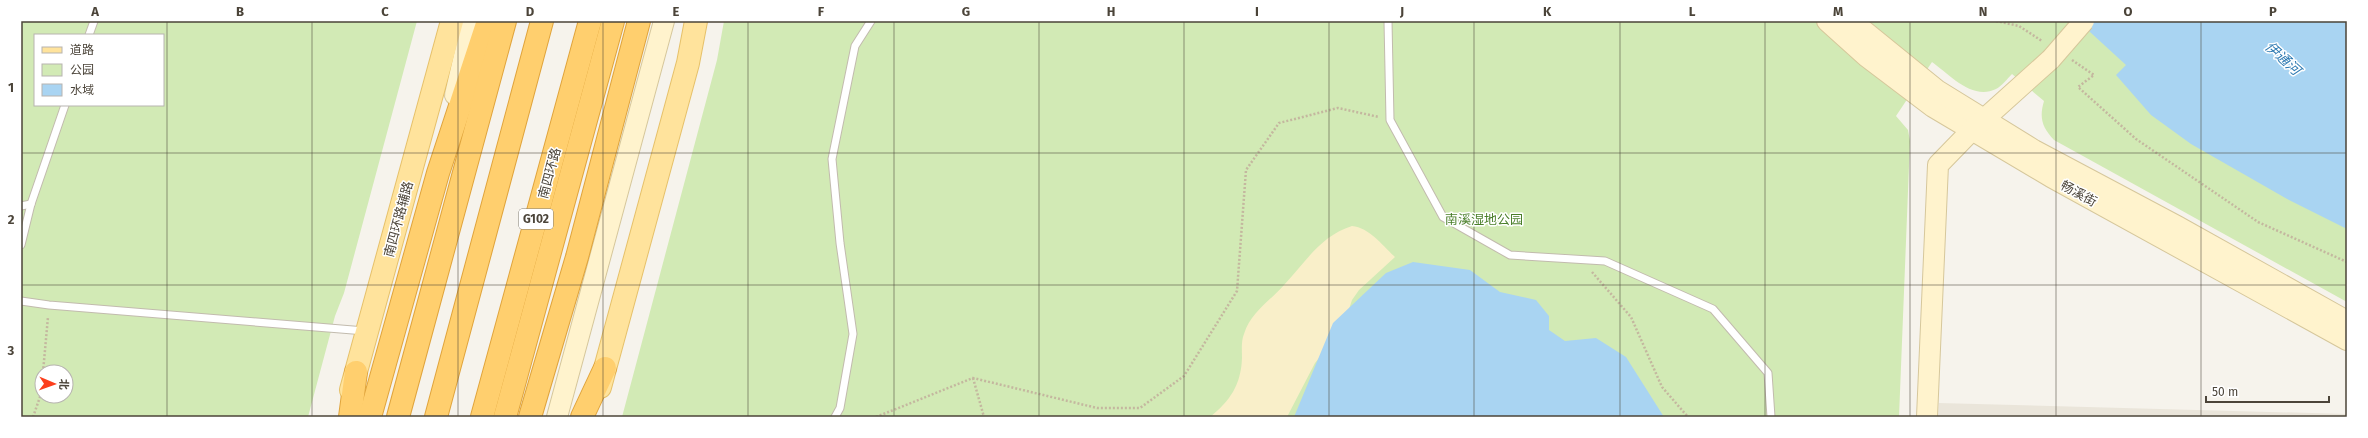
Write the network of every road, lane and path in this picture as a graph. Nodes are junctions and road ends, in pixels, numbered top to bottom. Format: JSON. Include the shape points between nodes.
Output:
{"nodes":[{"id":1,"x":94,"y":21,"type":"edge"},
{"id":2,"x":452,"y":21,"type":"edge"},
{"id":3,"x":472,"y":21,"type":"edge"},
{"id":4,"x":488,"y":21,"type":"edge"},
{"id":5,"x":506,"y":21,"type":"edge"},
{"id":6,"x":542,"y":21,"type":"edge"},
{"id":7,"x":590,"y":21,"type":"edge"},
{"id":8,"x":613,"y":21,"type":"edge"},
{"id":9,"x":623,"y":21,"type":"edge"},
{"id":10,"x":639,"y":21,"type":"edge"},
{"id":11,"x":664,"y":21,"type":"edge"},
{"id":12,"x":696,"y":21,"type":"edge"},
{"id":13,"x":870,"y":21,"type":"edge"},
{"id":14,"x":1388,"y":21,"type":"edge"},
{"id":15,"x":1827,"y":21,"type":"edge"},
{"id":16,"x":1852,"y":21,"type":"edge"},
{"id":17,"x":1996,"y":21,"type":"edge"},
{"id":18,"x":2084,"y":21,"type":"edge"},
{"id":19,"x":89,"y":34,"type":"edge"},
{"id":20,"x":471,"y":53,"type":"junction"},
{"id":21,"x":2055,"y":53,"type":"junction"},
{"id":22,"x":599,"y":71,"type":"junction"},
{"id":23,"x":65,"y":106,"type":"edge"},
{"id":24,"x":1390,"y":120,"type":"junction"},
{"id":25,"x":1978,"y":125,"type":"junction"},
{"id":26,"x":31,"y":204,"type":"junction"},
{"id":27,"x":21,"y":206,"type":"edge"},
{"id":28,"x":21,"y":245,"type":"edge"},
{"id":29,"x":1581,"y":259,"type":"junction"},
{"id":30,"x":2347,"y":262,"type":"edge"},
{"id":31,"x":21,"y":301,"type":"edge"},
{"id":32,"x":49,"y":305,"type":"junction"},
{"id":33,"x":2347,"y":321,"type":"edge"},
{"id":34,"x":367,"y":331,"type":"junction"},
{"id":35,"x":2347,"y":340,"type":"edge"},
{"id":36,"x":44,"y":364,"type":"edge"},
{"id":37,"x":605,"y":368,"type":"junction"},
{"id":38,"x":356,"y":372,"type":"junction"},
{"id":39,"x":973,"y":378,"type":"junction"},
{"id":40,"x":37,"y":404,"type":"edge"},
{"id":41,"x":33,"y":417,"type":"edge"},
{"id":42,"x":344,"y":417,"type":"edge"},
{"id":43,"x":350,"y":417,"type":"edge"},
{"id":44,"x":370,"y":417,"type":"edge"},
{"id":45,"x":398,"y":417,"type":"edge"},
{"id":46,"x":436,"y":417,"type":"edge"},
{"id":47,"x":482,"y":417,"type":"edge"},
{"id":48,"x":505,"y":417,"type":"edge"},
{"id":49,"x":530,"y":417,"type":"edge"},
{"id":50,"x":557,"y":417,"type":"edge"},
{"id":51,"x":582,"y":417,"type":"edge"},
{"id":52,"x":592,"y":417,"type":"edge"},
{"id":53,"x":835,"y":417,"type":"edge"},
{"id":54,"x":876,"y":417,"type":"edge"},
{"id":55,"x":984,"y":417,"type":"edge"},
{"id":56,"x":1688,"y":417,"type":"edge"},
{"id":57,"x":1771,"y":417,"type":"edge"},
{"id":58,"x":1927,"y":417,"type":"edge"}],
"edges":[{"from":1,"to":19,"type":"lane"},
{"from":2,"to":34,"type":"main road","name":"南四环路辅路"},
{"from":3,"to":20,"type":"main road"},
{"from":4,"to":20,"type":"highway"},
{"from":5,"to":45,"type":"highway"},
{"from":6,"to":46,"type":"highway"},
{"from":7,"to":47,"type":"highway","name":"南四环路","number":"G102"},
{"from":8,"to":22,"type":"highway"},
{"from":9,"to":22,"type":"highway"},
{"from":10,"to":49,"type":"highway","via":[[577,257]]},
{"from":11,"to":50,"type":"main road"},
{"from":12,"to":37,"type":"main road","via":[[688,63]]},
{"from":13,"to":53,"type":"lane","via":[[855,46],[832,159],[840,243],[853,334],[840,408]]},
{"from":14,"to":24,"type":"lane"},
{"from":15,"to":25,"type":"main road","name":"畅溪街","via":[[1867,58],[1927,102]]},
{"from":16,"to":25,"type":"main road","name":"畅溪街"},
{"from":17,"to":21,"type":"path","via":[[2019,26]]},
{"from":18,"to":21,"type":"main road","bridge":true},
{"from":20,"to":44,"type":"highway"},
{"from":21,"to":25,"type":"main road"},
{"from":21,"to":30,"type":"path","via":[[2094,75],[2078,87],[2136,140],[2258,222]]},
{"from":22,"to":48,"type":"highway"},
{"from":23,"to":26,"type":"lane"},
{"from":24,"to":29,"type":"lane","via":[[1444,217],[1510,255]]},
{"from":24,"to":39,"type":"path","via":[[1338,108],[1279,123],[1246,170],[1237,291],[1184,376],[1140,408],[1097,408]]},
{"from":25,"to":33,"type":"main road","name":"畅溪街","via":[[2034,150]]},
{"from":25,"to":35,"type":"main road","name":"畅溪街","via":[[2051,177]]},
{"from":25,"to":58,"type":"main road","via":[[1938,165]]},
{"from":26,"to":27,"type":"lane"},
{"from":26,"to":28,"type":"lane"},
{"from":29,"to":56,"type":"path","via":[[1631,317],[1662,387]]},
{"from":29,"to":57,"type":"lane","via":[[1605,261],[1713,309],[1768,373]]},
{"from":31,"to":32,"type":"lane"},
{"from":32,"to":34,"type":"lane"},
{"from":32,"to":36,"type":"path"},
{"from":34,"to":38,"type":"main road","name":"南四环路辅路"},
{"from":37,"to":51,"type":"highway"},
{"from":37,"to":52,"type":"main road"},
{"from":38,"to":42,"type":"main road","name":"南四环路辅路"},
{"from":38,"to":43,"type":"highway"},
{"from":39,"to":54,"type":"path"},
{"from":39,"to":55,"type":"path"},
{"from":40,"to":41,"type":"path"}]}
